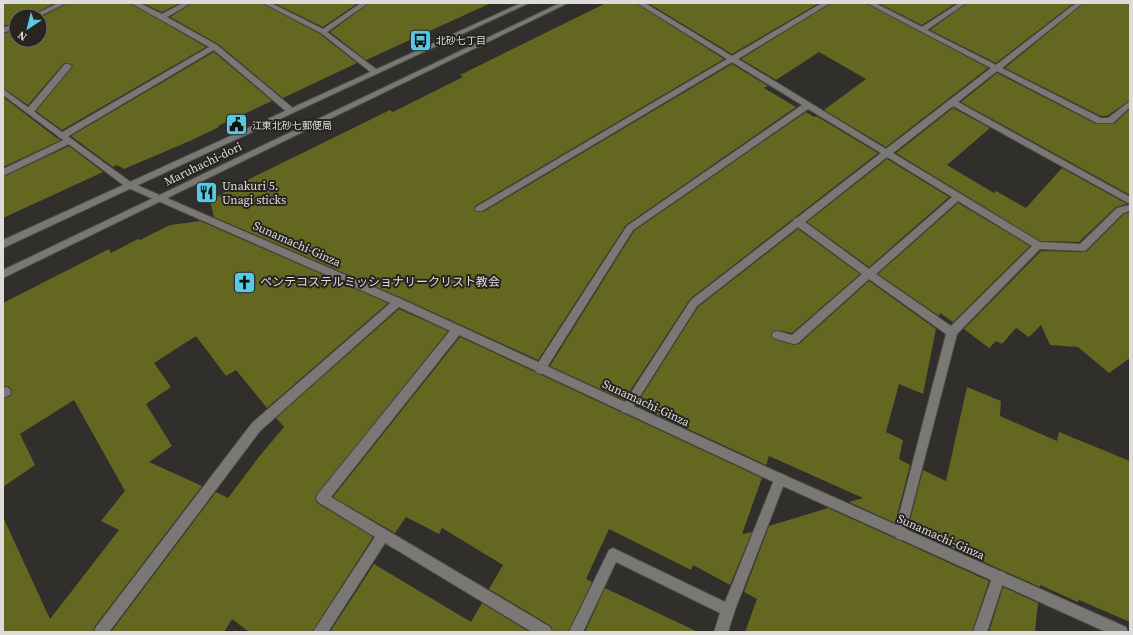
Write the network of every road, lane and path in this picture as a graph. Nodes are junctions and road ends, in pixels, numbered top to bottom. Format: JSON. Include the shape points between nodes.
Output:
{"nodes":[{"id":1,"x":63,"y":3,"type":"edge"},
{"id":2,"x":134,"y":3,"type":"edge"},
{"id":3,"x":188,"y":3,"type":"edge"},
{"id":4,"x":266,"y":3,"type":"edge"},
{"id":5,"x":365,"y":3,"type":"edge"},
{"id":6,"x":526,"y":3,"type":"edge"},
{"id":7,"x":564,"y":3,"type":"edge"},
{"id":8,"x":640,"y":3,"type":"edge"},
{"id":9,"x":827,"y":3,"type":"edge"},
{"id":10,"x":870,"y":3,"type":"edge"},
{"id":11,"x":963,"y":3,"type":"edge"},
{"id":12,"x":1080,"y":3,"type":"edge"},
{"id":13,"x":48,"y":10,"type":"edge"},
{"id":14,"x":162,"y":17,"type":"junction"},
{"id":15,"x":922,"y":30,"type":"junction"},
{"id":16,"x":323,"y":32,"type":"junction"},
{"id":17,"x":214,"y":47,"type":"junction"},
{"id":18,"x":732,"y":59,"type":"junction"},
{"id":19,"x":68,"y":66,"type":"dead end"},
{"id":20,"x":996,"y":68,"type":"junction"},
{"id":21,"x":376,"y":72,"type":"junction"},
{"id":22,"x":3,"y":91,"type":"edge"},
{"id":23,"x":952,"y":102,"type":"junction"},
{"id":24,"x":1130,"y":102,"type":"edge"},
{"id":25,"x":808,"y":105,"type":"junction"},
{"id":26,"x":30,"y":111,"type":"junction"},
{"id":27,"x":291,"y":111,"type":"junction"},
{"id":28,"x":65,"y":139,"type":"junction"},
{"id":29,"x":886,"y":152,"type":"junction"},
{"id":30,"x":3,"y":173,"type":"edge"},
{"id":31,"x":129,"y":185,"type":"junction"},
{"id":32,"x":958,"y":196,"type":"junction"},
{"id":33,"x":160,"y":198,"type":"junction"},
{"id":34,"x":1130,"y":201,"type":"edge"},
{"id":35,"x":1130,"y":208,"type":"edge"},
{"id":36,"x":479,"y":209,"type":"dead end"},
{"id":37,"x":797,"y":222,"type":"junction"},
{"id":38,"x":3,"y":244,"type":"edge"},
{"id":39,"x":1038,"y":245,"type":"junction"},
{"id":40,"x":3,"y":274,"type":"edge"},
{"id":41,"x":869,"y":274,"type":"junction"},
{"id":42,"x":398,"y":302,"type":"junction"},
{"id":43,"x":457,"y":330,"type":"junction"},
{"id":44,"x":952,"y":332,"type":"junction"},
{"id":45,"x":776,"y":335,"type":"dead end"},
{"id":46,"x":540,"y":369,"type":"junction"},
{"id":47,"x":626,"y":408,"type":"junction"},
{"id":48,"x":780,"y":479,"type":"junction"},
{"id":49,"x":900,"y":534,"type":"junction"},
{"id":50,"x":384,"y":535,"type":"junction"},
{"id":51,"x":999,"y":577,"type":"junction"},
{"id":52,"x":728,"y":610,"type":"junction"},
{"id":53,"x":101,"y":632,"type":"edge"},
{"id":54,"x":320,"y":632,"type":"edge"},
{"id":55,"x":545,"y":632,"type":"edge"},
{"id":56,"x":576,"y":632,"type":"edge"},
{"id":57,"x":721,"y":632,"type":"edge"},
{"id":58,"x":980,"y":632,"type":"edge"},
{"id":59,"x":1121,"y":632,"type":"edge"}],
"edges":[{"from":1,"to":13,"type":"main road"},
{"from":2,"to":14,"type":"main road"},
{"from":3,"to":14,"type":"main road"},
{"from":4,"to":16,"type":"main road"},
{"from":5,"to":16,"type":"main road"},
{"from":6,"to":21,"type":"main road","name":"Maruhachi-dori"},
{"from":7,"to":33,"type":"main road","name":"Maruhachi-dori"},
{"from":8,"to":18,"type":"main road"},
{"from":9,"to":18,"type":"main road"},
{"from":10,"to":15,"type":"main road"},
{"from":11,"to":15,"type":"main road"},
{"from":12,"to":20,"type":"main road"},
{"from":14,"to":17,"type":"main road"},
{"from":15,"to":20,"type":"main road"},
{"from":16,"to":21,"type":"main road"},
{"from":17,"to":27,"type":"main road"},
{"from":17,"to":28,"type":"main road"},
{"from":18,"to":25,"type":"main road"},
{"from":18,"to":36,"type":"main road"},
{"from":19,"to":26,"type":"main road"},
{"from":20,"to":23,"type":"main road"},
{"from":20,"to":24,"type":"main road","via":[[1100,121],[1110,121]]},
{"from":21,"to":27,"type":"main road","name":"Maruhachi-dori"},
{"from":22,"to":26,"type":"main road","name":"Sunamachi-Ginza"},
{"from":23,"to":29,"type":"main road"},
{"from":23,"to":34,"type":"main road"},
{"from":25,"to":29,"type":"main road"},
{"from":25,"to":46,"type":"main road","via":[[630,228]]},
{"from":26,"to":28,"type":"main road","name":"Sunamachi-Ginza"},
{"from":27,"to":31,"type":"main road","name":"Maruhachi-dori"},
{"from":28,"to":30,"type":"main road"},
{"from":28,"to":31,"type":"main road","name":"Sunamachi-Ginza"},
{"from":29,"to":32,"type":"main road"},
{"from":29,"to":37,"type":"main road"},
{"from":31,"to":33,"type":"main road","name":"Sunamachi-Ginza"},
{"from":31,"to":38,"type":"main road","name":"Maruhachi-dori"},
{"from":32,"to":39,"type":"main road"},
{"from":32,"to":41,"type":"main road"},
{"from":33,"to":40,"type":"main road","name":"Maruhachi-dori"},
{"from":33,"to":42,"type":"main road","name":"Sunamachi-Ginza"},
{"from":35,"to":39,"type":"main road","via":[[1120,210],[1082,248]]},
{"from":37,"to":41,"type":"main road"},
{"from":37,"to":47,"type":"main road","via":[[694,303]]},
{"from":39,"to":44,"type":"main road"},
{"from":41,"to":44,"type":"main road"},
{"from":41,"to":45,"type":"main road","via":[[794,340]]},
{"from":42,"to":43,"type":"main road","name":"Sunamachi-Ginza"},
{"from":42,"to":53,"type":"main road","via":[[256,427]]},
{"from":43,"to":46,"type":"main road","name":"Sunamachi-Ginza"},
{"from":43,"to":50,"type":"main road","via":[[322,498]]},
{"from":44,"to":49,"type":"main road"},
{"from":46,"to":47,"type":"main road","name":"Sunamachi-Ginza"},
{"from":47,"to":48,"type":"main road","name":"Sunamachi-Ginza"},
{"from":48,"to":49,"type":"main road","name":"Sunamachi-Ginza"},
{"from":48,"to":52,"type":"main road"},
{"from":49,"to":51,"type":"main road","name":"Sunamachi-Ginza"},
{"from":50,"to":54,"type":"main road"},
{"from":50,"to":55,"type":"main road"},
{"from":51,"to":58,"type":"main road"},
{"from":51,"to":59,"type":"main road","name":"Sunamachi-Ginza"},
{"from":52,"to":56,"type":"main road","via":[[612,554]]},
{"from":52,"to":57,"type":"main road"}]}
